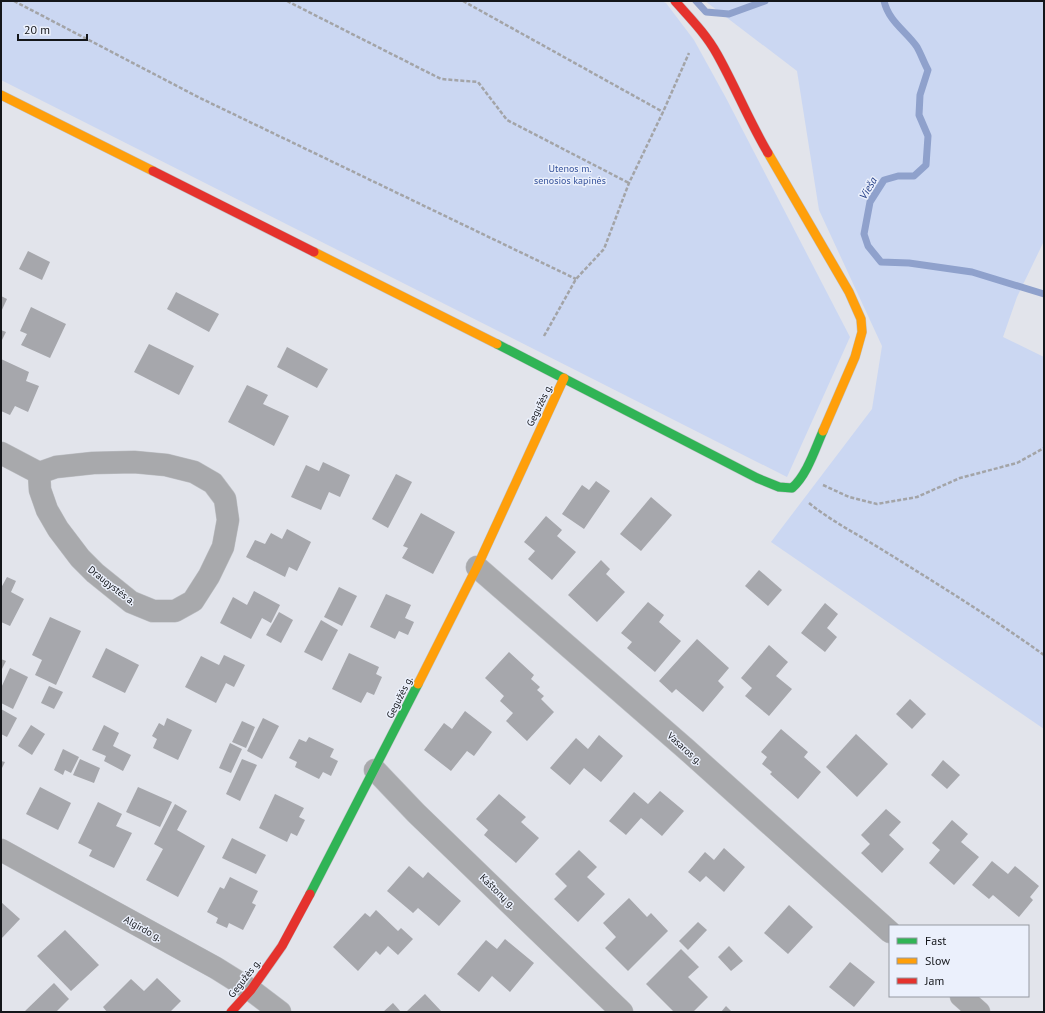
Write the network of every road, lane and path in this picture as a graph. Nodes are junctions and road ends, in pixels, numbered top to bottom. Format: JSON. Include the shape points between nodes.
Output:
{"nodes":[{"id":1,"x":14,"y":1,"type":"edge"},
{"id":2,"x":287,"y":1,"type":"edge"},
{"id":3,"x":463,"y":1,"type":"edge"},
{"id":4,"x":675,"y":1,"type":"edge"},
{"id":5,"x":699,"y":27,"type":"junction"},
{"id":6,"x":1,"y":95,"type":"edge"},
{"id":7,"x":663,"y":112,"type":"junction"},
{"id":8,"x":629,"y":183,"type":"junction"},
{"id":9,"x":576,"y":279,"type":"junction"},
{"id":10,"x":544,"y":336,"type":"dead end"},
{"id":11,"x":564,"y":378,"type":"junction"},
{"id":12,"x":1044,"y":448,"type":"edge"},
{"id":13,"x":1,"y":453,"type":"edge"},
{"id":14,"x":39,"y":473,"type":"junction"},
{"id":15,"x":803,"y":475,"type":"junction"},
{"id":16,"x":792,"y":488,"type":"junction"},
{"id":17,"x":477,"y":566,"type":"junction"},
{"id":18,"x":1044,"y":654,"type":"edge"},
{"id":19,"x":375,"y":770,"type":"junction"},
{"id":20,"x":1,"y":850,"type":"edge"},
{"id":21,"x":889,"y":931,"type":"edge"},
{"id":22,"x":251,"y":990,"type":"junction"},
{"id":23,"x":962,"y":997,"type":"edge"},
{"id":24,"x":231,"y":1012,"type":"edge"},
{"id":25,"x":280,"y":1012,"type":"edge"},
{"id":26,"x":622,"y":1012,"type":"edge"},
{"id":27,"x":979,"y":1012,"type":"edge"}],
"edges":[{"from":1,"to":9,"type":"path","via":[[200,98]]},
{"from":2,"to":8,"type":"path","via":[[441,79],[478,82],[507,120]]},
{"from":3,"to":7,"type":"path"},
{"from":4,"to":5,"type":"street"},
{"from":5,"to":7,"type":"path"},
{"from":5,"to":15,"type":"street","via":[[717,54],[753,127],[849,292],[861,319],[862,332],[855,357]]},
{"from":6,"to":11,"type":"street"},
{"from":7,"to":8,"type":"path"},
{"from":8,"to":9,"type":"path","via":[[604,249]]},
{"from":9,"to":10,"type":"path"},
{"from":11,"to":16,"type":"street","via":[[757,478],[779,487]]},
{"from":11,"to":17,"type":"street","name":"Gegužės g."},
{"from":12,"to":15,"type":"path","via":[[1017,463],[960,478],[917,497],[877,504],[849,497]]},
{"from":13,"to":14,"type":"street"},
{"from":14,"to":14,"type":"street","name":"Draugystės a.","via":[[40,490],[47,510],[80,558],[95,573],[131,602],[153,611],[175,611],[193,601],[209,576],[222,547],[228,520],[225,499],[213,483],[194,472],[166,465],[134,462],[56,467]]},
{"from":15,"to":16,"type":"street"},
{"from":16,"to":18,"type":"path","via":[[821,513],[1013,632]]},
{"from":17,"to":19,"type":"street","name":"Gegužės g."},
{"from":17,"to":21,"type":"street","name":"Vasaros g."},
{"from":19,"to":22,"type":"street","name":"Gegužės g.","via":[[282,946]]},
{"from":19,"to":26,"type":"street","name":"Kaštonų g."},
{"from":20,"to":22,"type":"street","name":"Algirdo g.","via":[[216,968]]},
{"from":22,"to":24,"type":"street","name":"Gegužės g."},
{"from":22,"to":25,"type":"street","name":"Algirdo g."},
{"from":23,"to":27,"type":"street"}]}
